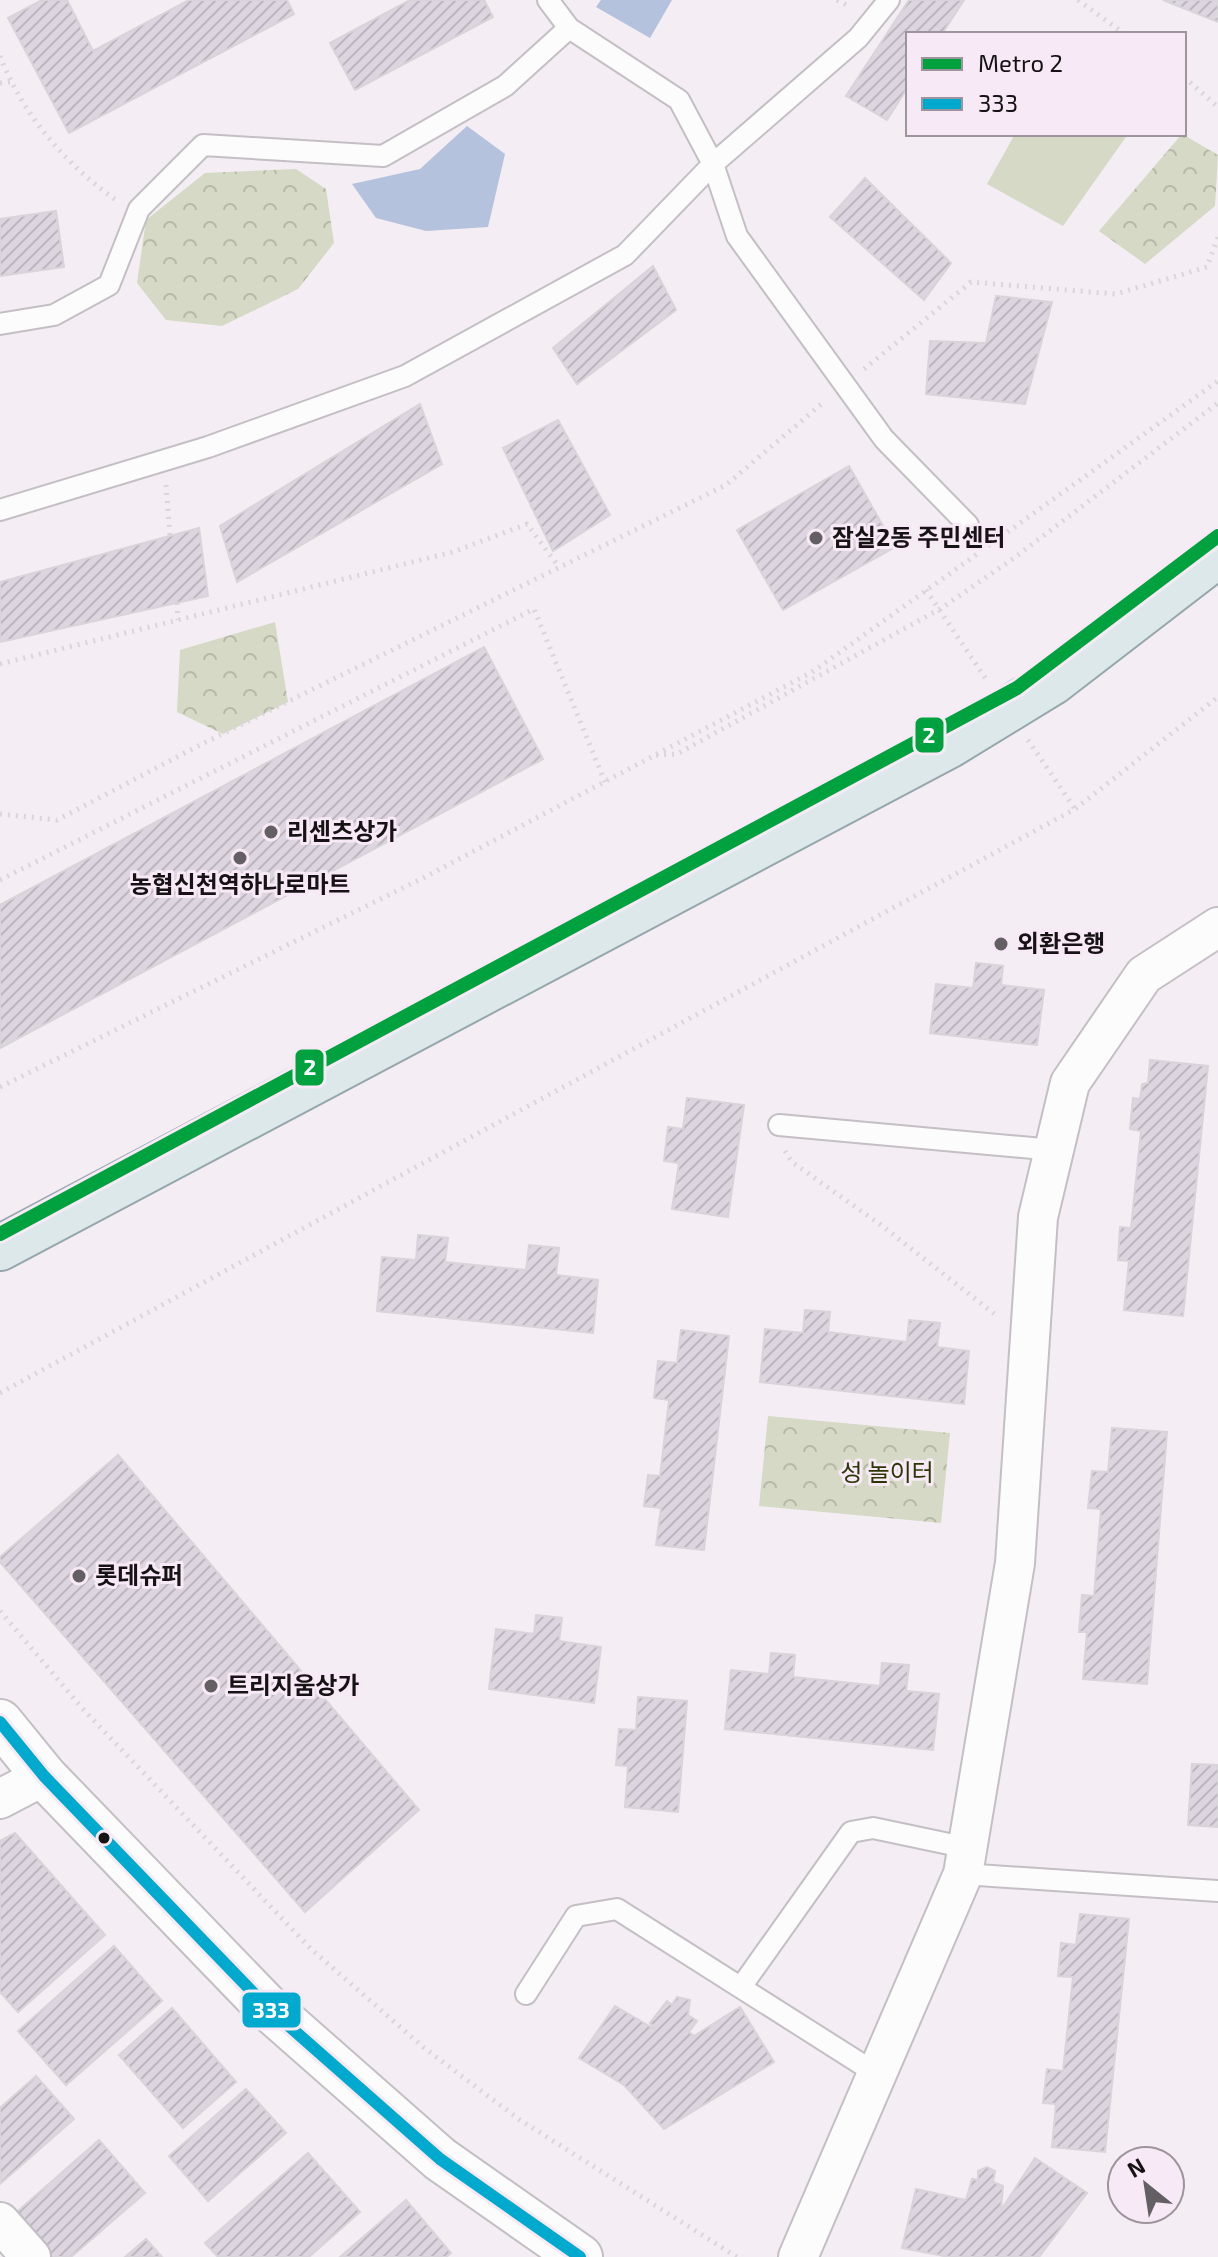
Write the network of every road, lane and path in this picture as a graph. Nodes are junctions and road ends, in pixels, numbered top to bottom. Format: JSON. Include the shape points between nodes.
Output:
{"nodes":[{"id":1,"x":889,"y":0,"type":"edge"},
{"id":2,"x":1078,"y":0,"type":"edge"},
{"id":3,"x":560,"y":10,"type":"edge"},
{"id":4,"x":1122,"y":32,"type":"edge"},
{"id":5,"x":0,"y":56,"type":"edge"},
{"id":6,"x":1186,"y":79,"type":"edge"},
{"id":7,"x":10,"y":82,"type":"junction"},
{"id":8,"x":0,"y":83,"type":"edge"},
{"id":9,"x":1218,"y":107,"type":"edge"},
{"id":10,"x":713,"y":164,"type":"junction"},
{"id":11,"x":137,"y":215,"type":"junction"},
{"id":12,"x":1218,"y":237,"type":"edge"},
{"id":13,"x":0,"y":324,"type":"edge"},
{"id":14,"x":1218,"y":381,"type":"edge"},
{"id":15,"x":845,"y":385,"type":"junction"},
{"id":16,"x":1218,"y":403,"type":"edge"},
{"id":17,"x":164,"y":461,"type":"junction"},
{"id":18,"x":0,"y":510,"type":"edge"},
{"id":19,"x":968,"y":525,"type":"dead end"},
{"id":20,"x":170,"y":536,"type":"dead end"},
{"id":21,"x":1218,"y":555,"type":"edge"},
{"id":22,"x":559,"y":567,"type":"junction"},
{"id":23,"x":177,"y":603,"type":"dead end"},
{"id":24,"x":178,"y":620,"type":"junction"},
{"id":25,"x":0,"y":664,"type":"edge"},
{"id":26,"x":1218,"y":697,"type":"edge"},
{"id":27,"x":655,"y":755,"type":"junction"},
{"id":28,"x":605,"y":782,"type":"junction"},
{"id":29,"x":0,"y":814,"type":"edge"},
{"id":30,"x":0,"y":880,"type":"edge"},
{"id":31,"x":1218,"y":927,"type":"edge"},
{"id":32,"x":0,"y":1087,"type":"edge"},
{"id":33,"x":779,"y":1125,"type":"joint"},
{"id":34,"x":1054,"y":1150,"type":"junction"},
{"id":35,"x":0,"y":1248,"type":"edge"},
{"id":36,"x":1029,"y":1341,"type":"junction"},
{"id":37,"x":0,"y":1393,"type":"edge"},
{"id":38,"x":0,"y":1611,"type":"edge"},
{"id":39,"x":0,"y":1722,"type":"edge"},
{"id":40,"x":44,"y":1776,"type":"junction"},
{"id":41,"x":0,"y":1799,"type":"edge"},
{"id":42,"x":966,"y":1861,"type":"junction"},
{"id":43,"x":1218,"y":1891,"type":"edge"},
{"id":44,"x":741,"y":1987,"type":"junction"},
{"id":45,"x":526,"y":1994,"type":"dead end"},
{"id":46,"x":877,"y":2074,"type":"junction"},
{"id":47,"x":0,"y":2222,"type":"edge"},
{"id":48,"x":31,"y":2257,"type":"edge"},
{"id":49,"x":580,"y":2257,"type":"edge"},
{"id":50,"x":737,"y":2257,"type":"edge"},
{"id":51,"x":798,"y":2257,"type":"edge"}],
"edges":[{"from":1,"to":10,"type":"lane","via":[[858,38]]},
{"from":2,"to":4,"type":"path"},
{"from":3,"to":10,"type":"lane","via":[[679,100]]},
{"from":3,"to":11,"type":"lane","via":[[505,86],[383,156],[203,145]]},
{"from":5,"to":7,"type":"path"},
{"from":6,"to":9,"type":"path"},
{"from":7,"to":8,"type":"path"},
{"from":7,"to":11,"type":"path","via":[[39,128],[84,178]]},
{"from":10,"to":15,"type":"lane","via":[[737,236]]},
{"from":10,"to":17,"type":"lane","via":[[625,255],[405,376]]},
{"from":11,"to":13,"type":"lane","via":[[109,285],[54,315]]},
{"from":12,"to":15,"type":"path","via":[[1207,267],[1116,294],[971,282]]},
{"from":14,"to":27,"type":"path","via":[[812,672]]},
{"from":15,"to":19,"type":"lane","via":[[884,439]]},
{"from":15,"to":22,"type":"path","via":[[726,485]]},
{"from":16,"to":27,"type":"path","via":[[940,609],[677,754]]},
{"from":17,"to":18,"type":"lane"},
{"from":17,"to":20,"type":"path"},
{"from":21,"to":35,"type":"main road","via":[[1053,682],[950,745]]},
{"from":22,"to":24,"type":"path","via":[[527,524],[453,552]]},
{"from":22,"to":29,"type":"path","via":[[57,820]]},
{"from":23,"to":24,"type":"path"},
{"from":24,"to":25,"type":"path"},
{"from":26,"to":37,"type":"path","via":[[1075,809]]},
{"from":27,"to":28,"type":"path"},
{"from":28,"to":30,"type":"path","via":[[534,609]]},
{"from":28,"to":32,"type":"path"},
{"from":31,"to":34,"type":"street","via":[[1144,975],[1070,1083]]},
{"from":33,"to":34,"type":"lane"},
{"from":33,"to":36,"type":"path","via":[[792,1162]]},
{"from":34,"to":36,"type":"street","via":[[1038,1217]]},
{"from":36,"to":42,"type":"street","via":[[1015,1563]]},
{"from":38,"to":50,"type":"path","via":[[82,1708],[310,1948],[412,2037],[520,2120]]},
{"from":39,"to":40,"type":"street"},
{"from":40,"to":41,"type":"street"},
{"from":40,"to":49,"type":"street","via":[[264,2004],[440,2159]]},
{"from":42,"to":43,"type":"lane"},
{"from":42,"to":44,"type":"lane","via":[[873,1828],[851,1832]]},
{"from":42,"to":46,"type":"street"},
{"from":44,"to":45,"type":"lane","via":[[617,1909],[576,1916]]},
{"from":44,"to":46,"type":"lane"},
{"from":46,"to":51,"type":"street"},
{"from":47,"to":48,"type":"street"}]}
